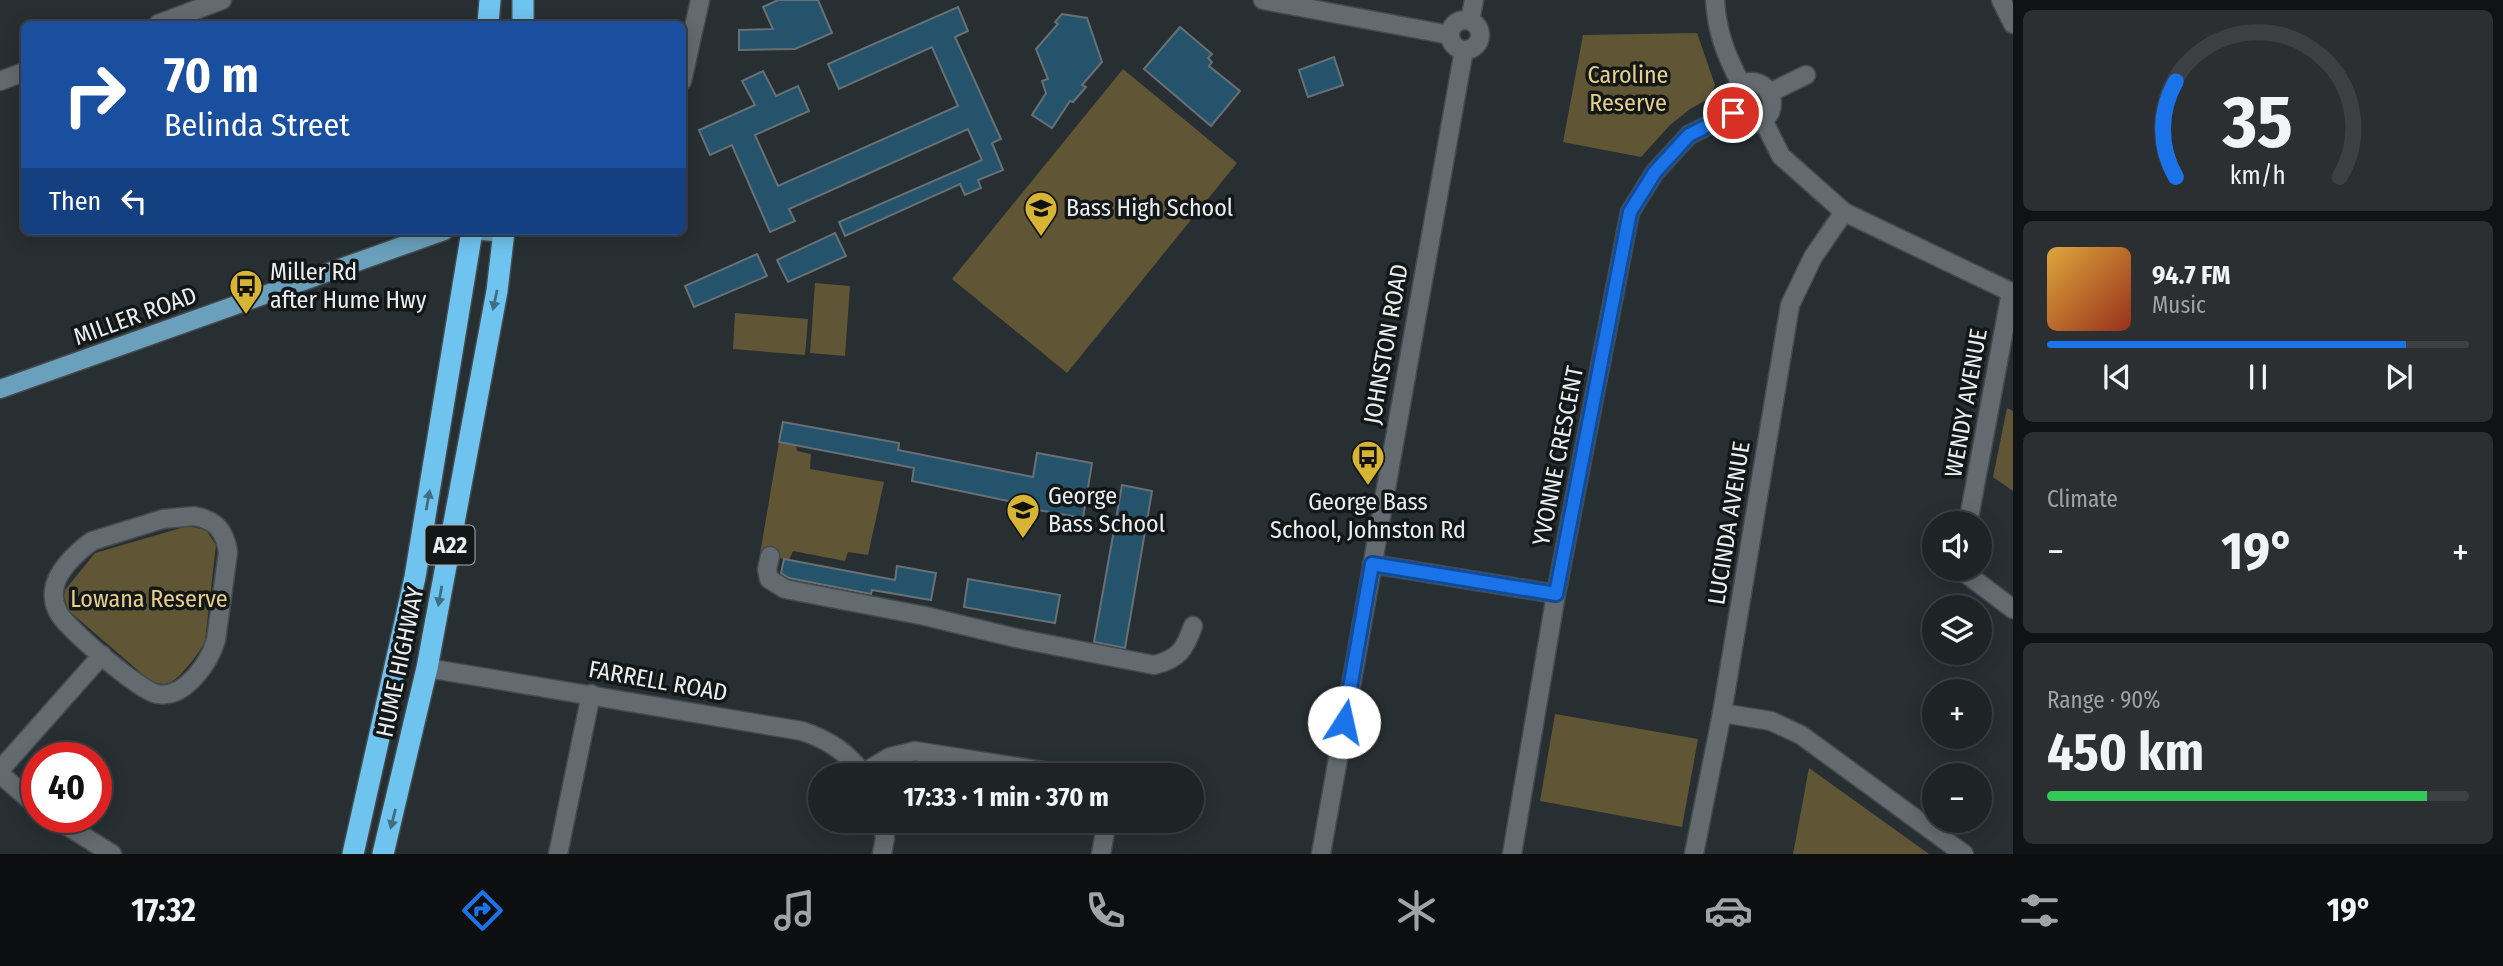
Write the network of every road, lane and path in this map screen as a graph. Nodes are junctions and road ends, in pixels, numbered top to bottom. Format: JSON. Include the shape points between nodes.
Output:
{"nodes":[{"id":1,"x":222,"y":0,"type":"edge"},
{"id":2,"x":490,"y":0,"type":"edge"},
{"id":3,"x":523,"y":0,"type":"edge"},
{"id":4,"x":700,"y":0,"type":"edge"},
{"id":5,"x":1263,"y":0,"type":"edge"},
{"id":6,"x":1474,"y":0,"type":"edge"},
{"id":7,"x":1715,"y":0,"type":"edge"},
{"id":8,"x":2001,"y":0,"type":"edge"},
{"id":9,"x":166,"y":21,"type":"edge"},
{"id":10,"x":488,"y":21,"type":"edge"},
{"id":11,"x":523,"y":21,"type":"edge"},
{"id":12,"x":1470,"y":21,"type":"junction"},
{"id":13,"x":2013,"y":24,"type":"edge"},
{"id":14,"x":1450,"y":35,"type":"junction"},
{"id":15,"x":1464,"y":50,"type":"junction"},
{"id":16,"x":686,"y":63,"type":"edge"},
{"id":17,"x":21,"y":73,"type":"edge"},
{"id":18,"x":1806,"y":75,"type":"dead end"},
{"id":19,"x":0,"y":81,"type":"edge"},
{"id":20,"x":1741,"y":84,"type":"junction"},
{"id":21,"x":1769,"y":93,"type":"junction"},
{"id":22,"x":1733,"y":113,"type":"junction"},
{"id":23,"x":1763,"y":120,"type":"junction"},
{"id":24,"x":1844,"y":212,"type":"junction"},
{"id":25,"x":433,"y":235,"type":"edge"},
{"id":26,"x":471,"y":235,"type":"edge"},
{"id":27,"x":497,"y":235,"type":"edge"},
{"id":28,"x":2012,"y":293,"type":"edge"},
{"id":29,"x":0,"y":390,"type":"edge"},
{"id":30,"x":1970,"y":511,"type":"edge"},
{"id":31,"x":770,"y":556,"type":"dead end"},
{"id":32,"x":1372,"y":564,"type":"junction"},
{"id":33,"x":1976,"y":581,"type":"edge"},
{"id":34,"x":1556,"y":594,"type":"junction"},
{"id":35,"x":2013,"y":609,"type":"edge"},
{"id":36,"x":1193,"y":626,"type":"dead end"},
{"id":37,"x":102,"y":655,"type":"junction"},
{"id":38,"x":427,"y":668,"type":"junction"},
{"id":39,"x":591,"y":694,"type":"junction"},
{"id":40,"x":1722,"y":713,"type":"junction"},
{"id":41,"x":856,"y":763,"type":"edge"},
{"id":42,"x":881,"y":763,"type":"edge"},
{"id":43,"x":992,"y":763,"type":"edge"},
{"id":44,"x":0,"y":772,"type":"edge"},
{"id":45,"x":21,"y":791,"type":"edge"},
{"id":46,"x":79,"y":833,"type":"edge"},
{"id":47,"x":884,"y":833,"type":"edge"},
{"id":48,"x":1105,"y":833,"type":"edge"},
{"id":49,"x":112,"y":854,"type":"edge"},
{"id":50,"x":353,"y":854,"type":"edge"},
{"id":51,"x":383,"y":854,"type":"edge"},
{"id":52,"x":558,"y":854,"type":"edge"},
{"id":53,"x":882,"y":854,"type":"edge"},
{"id":54,"x":1101,"y":854,"type":"edge"},
{"id":55,"x":1321,"y":854,"type":"edge"},
{"id":56,"x":1512,"y":854,"type":"edge"},
{"id":57,"x":1693,"y":854,"type":"edge"},
{"id":58,"x":1964,"y":854,"type":"edge"}],
"edges":[{"from":1,"to":9,"type":"street"},
{"from":2,"to":10,"type":"highway"},
{"from":3,"to":11,"type":"highway"},
{"from":4,"to":16,"type":"street"},
{"from":5,"to":14,"type":"street"},
{"from":6,"to":12,"type":"street"},
{"from":7,"to":20,"type":"street","via":[[1717,28]]},
{"from":8,"to":13,"type":"street"},
{"from":12,"to":14,"type":"street","via":[[1458,22]]},
{"from":12,"to":15,"type":"street","via":[[1478,27],[1480,39]]},
{"from":14,"to":15,"type":"street","via":[[1455,46]]},
{"from":15,"to":32,"type":"street","name":"JOHNSTON ROAD"},
{"from":17,"to":19,"type":"street"},
{"from":18,"to":21,"type":"street"},
{"from":20,"to":21,"type":"street","via":[[1759,83]]},
{"from":20,"to":22,"type":"street","via":[[1731,95]]},
{"from":21,"to":23,"type":"street","via":[[1770,110]]},
{"from":22,"to":23,"type":"street","via":[[1744,122]]},
{"from":22,"to":34,"type":"street","name":"YVONNE CRESCENT","via":[[1689,135],[1655,172],[1630,212]]},
{"from":23,"to":24,"type":"street","via":[[1782,156]]},
{"from":24,"to":28,"type":"street"},
{"from":24,"to":40,"type":"street","name":"LUCINDA AVENUE","via":[[1813,257],[1790,306]]},
{"from":25,"to":29,"type":"main road","name":"MILLER ROAD"},
{"from":50,"to":26,"type":"highway","name":"HUME HIGHWAY","number":"A22","one_way":true,"via":[[415,577]]},
{"from":27,"to":38,"type":"highway","name":"HUME HIGHWAY","number":"A22","one_way":true,"via":[[497,291]]},
{"from":28,"to":30,"type":"street","name":"WENDY AVENUE"},
{"from":31,"to":36,"type":"street","via":[[769,579],[785,589],[1154,665],[1178,656]]},
{"from":32,"to":34,"type":"street"},
{"from":32,"to":55,"type":"street","name":"JOHNSTON ROAD"},
{"from":33,"to":35,"type":"street"},
{"from":34,"to":56,"type":"street","name":"YVONNE CRESCENT"},
{"from":37,"to":37,"type":"street","via":[[58,612],[54,593],[62,571],[92,541],[163,519],[194,516],[218,526],[228,552],[216,640],[204,666],[179,690],[157,694]]},
{"from":37,"to":44,"type":"street"},
{"from":38,"to":39,"type":"street","name":"FARRELL ROAD"},
{"from":38,"to":51,"type":"highway","name":"HUME HIGHWAY","number":"A22","one_way":true},
{"from":39,"to":41,"type":"street","name":"FARRELL ROAD","via":[[802,731],[832,744]]},
{"from":39,"to":52,"type":"street"},
{"from":40,"to":57,"type":"street","name":"LUCINDA AVENUE"},
{"from":40,"to":58,"type":"street","via":[[1771,721],[1801,735]]},
{"from":42,"to":43,"type":"street","via":[[915,751]]},
{"from":44,"to":45,"type":"street"},
{"from":46,"to":49,"type":"street"},
{"from":47,"to":53,"type":"street"},
{"from":48,"to":54,"type":"street"}]}
